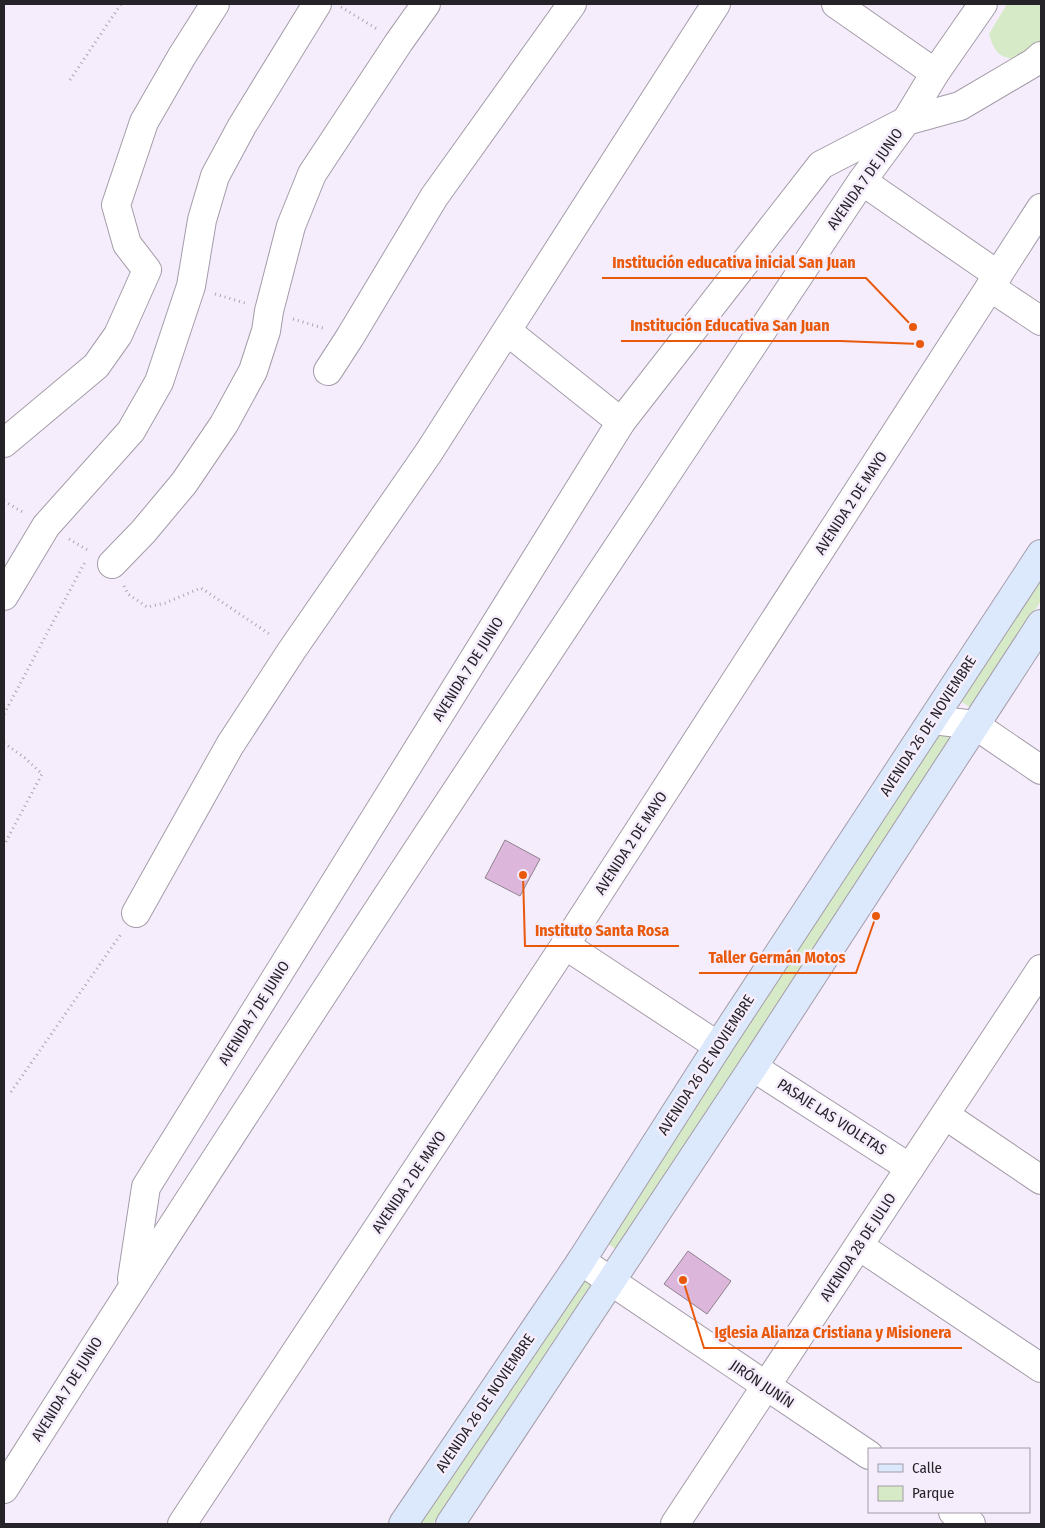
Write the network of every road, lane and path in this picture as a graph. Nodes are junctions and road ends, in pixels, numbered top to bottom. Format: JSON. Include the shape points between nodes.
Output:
{"nodes":[{"id":1,"x":121,"y":4,"type":"edge"},
{"id":2,"x":215,"y":4,"type":"edge"},
{"id":3,"x":317,"y":4,"type":"edge"},
{"id":4,"x":335,"y":4,"type":"edge"},
{"id":5,"x":426,"y":4,"type":"edge"},
{"id":6,"x":572,"y":4,"type":"edge"},
{"id":7,"x":716,"y":4,"type":"edge"},
{"id":8,"x":836,"y":4,"type":"edge"},
{"id":9,"x":983,"y":4,"type":"edge"},
{"id":10,"x":399,"y":42,"type":"junction"},
{"id":11,"x":1041,"y":56,"type":"edge"},
{"id":12,"x":936,"y":73,"type":"junction"},
{"id":13,"x":70,"y":80,"type":"dead end"},
{"id":14,"x":906,"y":121,"type":"junction"},
{"id":15,"x":862,"y":181,"type":"junction"},
{"id":16,"x":1041,"y":208,"type":"edge"},
{"id":17,"x":994,"y":281,"type":"junction"},
{"id":18,"x":1041,"y":321,"type":"edge"},
{"id":19,"x":507,"y":331,"type":"junction"},
{"id":20,"x":328,"y":371,"type":"dead end"},
{"id":21,"x":621,"y":422,"type":"junction"},
{"id":22,"x":4,"y":443,"type":"edge"},
{"id":23,"x":4,"y":501,"type":"edge"},
{"id":24,"x":46,"y":526,"type":"junction"},
{"id":25,"x":1041,"y":554,"type":"edge"},
{"id":26,"x":112,"y":564,"type":"joint"},
{"id":27,"x":4,"y":596,"type":"edge"},
{"id":28,"x":1041,"y":624,"type":"edge"},
{"id":29,"x":292,"y":650,"type":"junction"},
{"id":30,"x":4,"y":714,"type":"edge"},
{"id":31,"x":933,"y":720,"type":"junction"},
{"id":32,"x":975,"y":726,"type":"junction"},
{"id":33,"x":4,"y":743,"type":"edge"},
{"id":34,"x":1041,"y":770,"type":"edge"},
{"id":35,"x":4,"y":845,"type":"edge"},
{"id":36,"x":136,"y":913,"type":"joint"},
{"id":37,"x":566,"y":945,"type":"junction"},
{"id":38,"x":1041,"y":971,"type":"edge"},
{"id":39,"x":718,"y":1046,"type":"junction"},
{"id":40,"x":753,"y":1067,"type":"junction"},
{"id":41,"x":11,"y":1092,"type":"dead end"},
{"id":42,"x":945,"y":1115,"type":"junction"},
{"id":43,"x":910,"y":1168,"type":"junction"},
{"id":44,"x":1041,"y":1180,"type":"edge"},
{"id":45,"x":859,"y":1246,"type":"junction"},
{"id":46,"x":581,"y":1261,"type":"junction"},
{"id":47,"x":611,"y":1283,"type":"junction"},
{"id":48,"x":131,"y":1288,"type":"junction"},
{"id":49,"x":1041,"y":1368,"type":"edge"},
{"id":50,"x":766,"y":1386,"type":"junction"},
{"id":51,"x":868,"y":1454,"type":"edge"},
{"id":52,"x":4,"y":1489,"type":"edge"},
{"id":53,"x":954,"y":1513,"type":"edge"},
{"id":54,"x":681,"y":1522,"type":"edge"},
{"id":55,"x":182,"y":1524,"type":"edge"},
{"id":56,"x":403,"y":1524,"type":"edge"},
{"id":57,"x":450,"y":1524,"type":"edge"},
{"id":58,"x":971,"y":1524,"type":"edge"}],
"edges":[{"from":1,"to":13,"type":"path"},
{"from":2,"to":22,"type":"street","via":[[144,122],[116,205],[127,244],[147,270],[118,335],[96,366]]},
{"from":3,"to":24,"type":"street","via":[[215,176],[202,220],[191,286],[159,382],[131,430]]},
{"from":4,"to":10,"type":"path"},
{"from":5,"to":10,"type":"street"},
{"from":6,"to":20,"type":"street","via":[[434,197]]},
{"from":7,"to":19,"type":"street"},
{"from":8,"to":12,"type":"street"},
{"from":9,"to":12,"type":"street","name":"AVENIDA 7 DE JUNIO"},
{"from":10,"to":26,"type":"street","via":[[312,174],[291,226],[253,371],[224,424],[184,483]]},
{"from":11,"to":14,"type":"street","via":[[960,106]]},
{"from":12,"to":14,"type":"street","name":"AVENIDA 7 DE JUNIO"},
{"from":14,"to":15,"type":"street","name":"AVENIDA 7 DE JUNIO"},
{"from":14,"to":21,"type":"street","name":"AVENIDA 7 DE JUNIO","via":[[821,166]]},
{"from":15,"to":17,"type":"street"},
{"from":15,"to":48,"type":"street","name":"AVENIDA 7 DE JUNIO","via":[[418,848]]},
{"from":16,"to":17,"type":"street","name":"AVENIDA 2 DE MAYO"},
{"from":17,"to":18,"type":"street"},
{"from":17,"to":37,"type":"street","name":"AVENIDA 2 DE MAYO"},
{"from":19,"to":21,"type":"street"},
{"from":19,"to":29,"type":"street","via":[[429,452]]},
{"from":21,"to":48,"type":"street","name":"AVENIDA 7 DE JUNIO","via":[[146,1188]]},
{"from":23,"to":24,"type":"path"},
{"from":24,"to":27,"type":"street"},
{"from":24,"to":30,"type":"path","via":[[91,552]]},
{"from":25,"to":31,"type":"main road","name":"AVENIDA 26 DE NOVIEMBRE"},
{"from":26,"to":29,"type":"path","via":[[128,594],[147,607],[201,588]]},
{"from":28,"to":32,"type":"main road"},
{"from":29,"to":36,"type":"street","via":[[230,745]]},
{"from":31,"to":32,"type":"street"},
{"from":31,"to":39,"type":"main road","name":"AVENIDA 26 DE NOVIEMBRE"},
{"from":32,"to":34,"type":"street"},
{"from":32,"to":40,"type":"main road"},
{"from":33,"to":35,"type":"path","via":[[42,774]]},
{"from":36,"to":41,"type":"path"},
{"from":37,"to":39,"type":"street"},
{"from":37,"to":55,"type":"street","name":"AVENIDA 2 DE MAYO"},
{"from":38,"to":42,"type":"street","name":"AVENIDA 28 DE JULIO"},
{"from":39,"to":46,"type":"main road","name":"AVENIDA 26 DE NOVIEMBRE"},
{"from":40,"to":43,"type":"street","name":"PASAJE LAS VIOLETAS"},
{"from":40,"to":47,"type":"main road"},
{"from":42,"to":43,"type":"street","name":"AVENIDA 28 DE JULIO"},
{"from":42,"to":44,"type":"street"},
{"from":43,"to":45,"type":"street","name":"AVENIDA 28 DE JULIO"},
{"from":45,"to":49,"type":"street"},
{"from":45,"to":50,"type":"street","name":"AVENIDA 28 DE JULIO"},
{"from":46,"to":47,"type":"street","name":"JIRÓN JUNÍN"},
{"from":46,"to":56,"type":"main road","name":"AVENIDA 26 DE NOVIEMBRE"},
{"from":47,"to":50,"type":"street","name":"JIRÓN JUNÍN"},
{"from":47,"to":57,"type":"main road"},
{"from":48,"to":52,"type":"street","name":"AVENIDA 7 DE JUNIO"},
{"from":50,"to":51,"type":"street","name":"JIRÓN JUNÍN"},
{"from":50,"to":54,"type":"street","name":"AVENIDA 28 DE JULIO"},
{"from":53,"to":58,"type":"street"}]}
